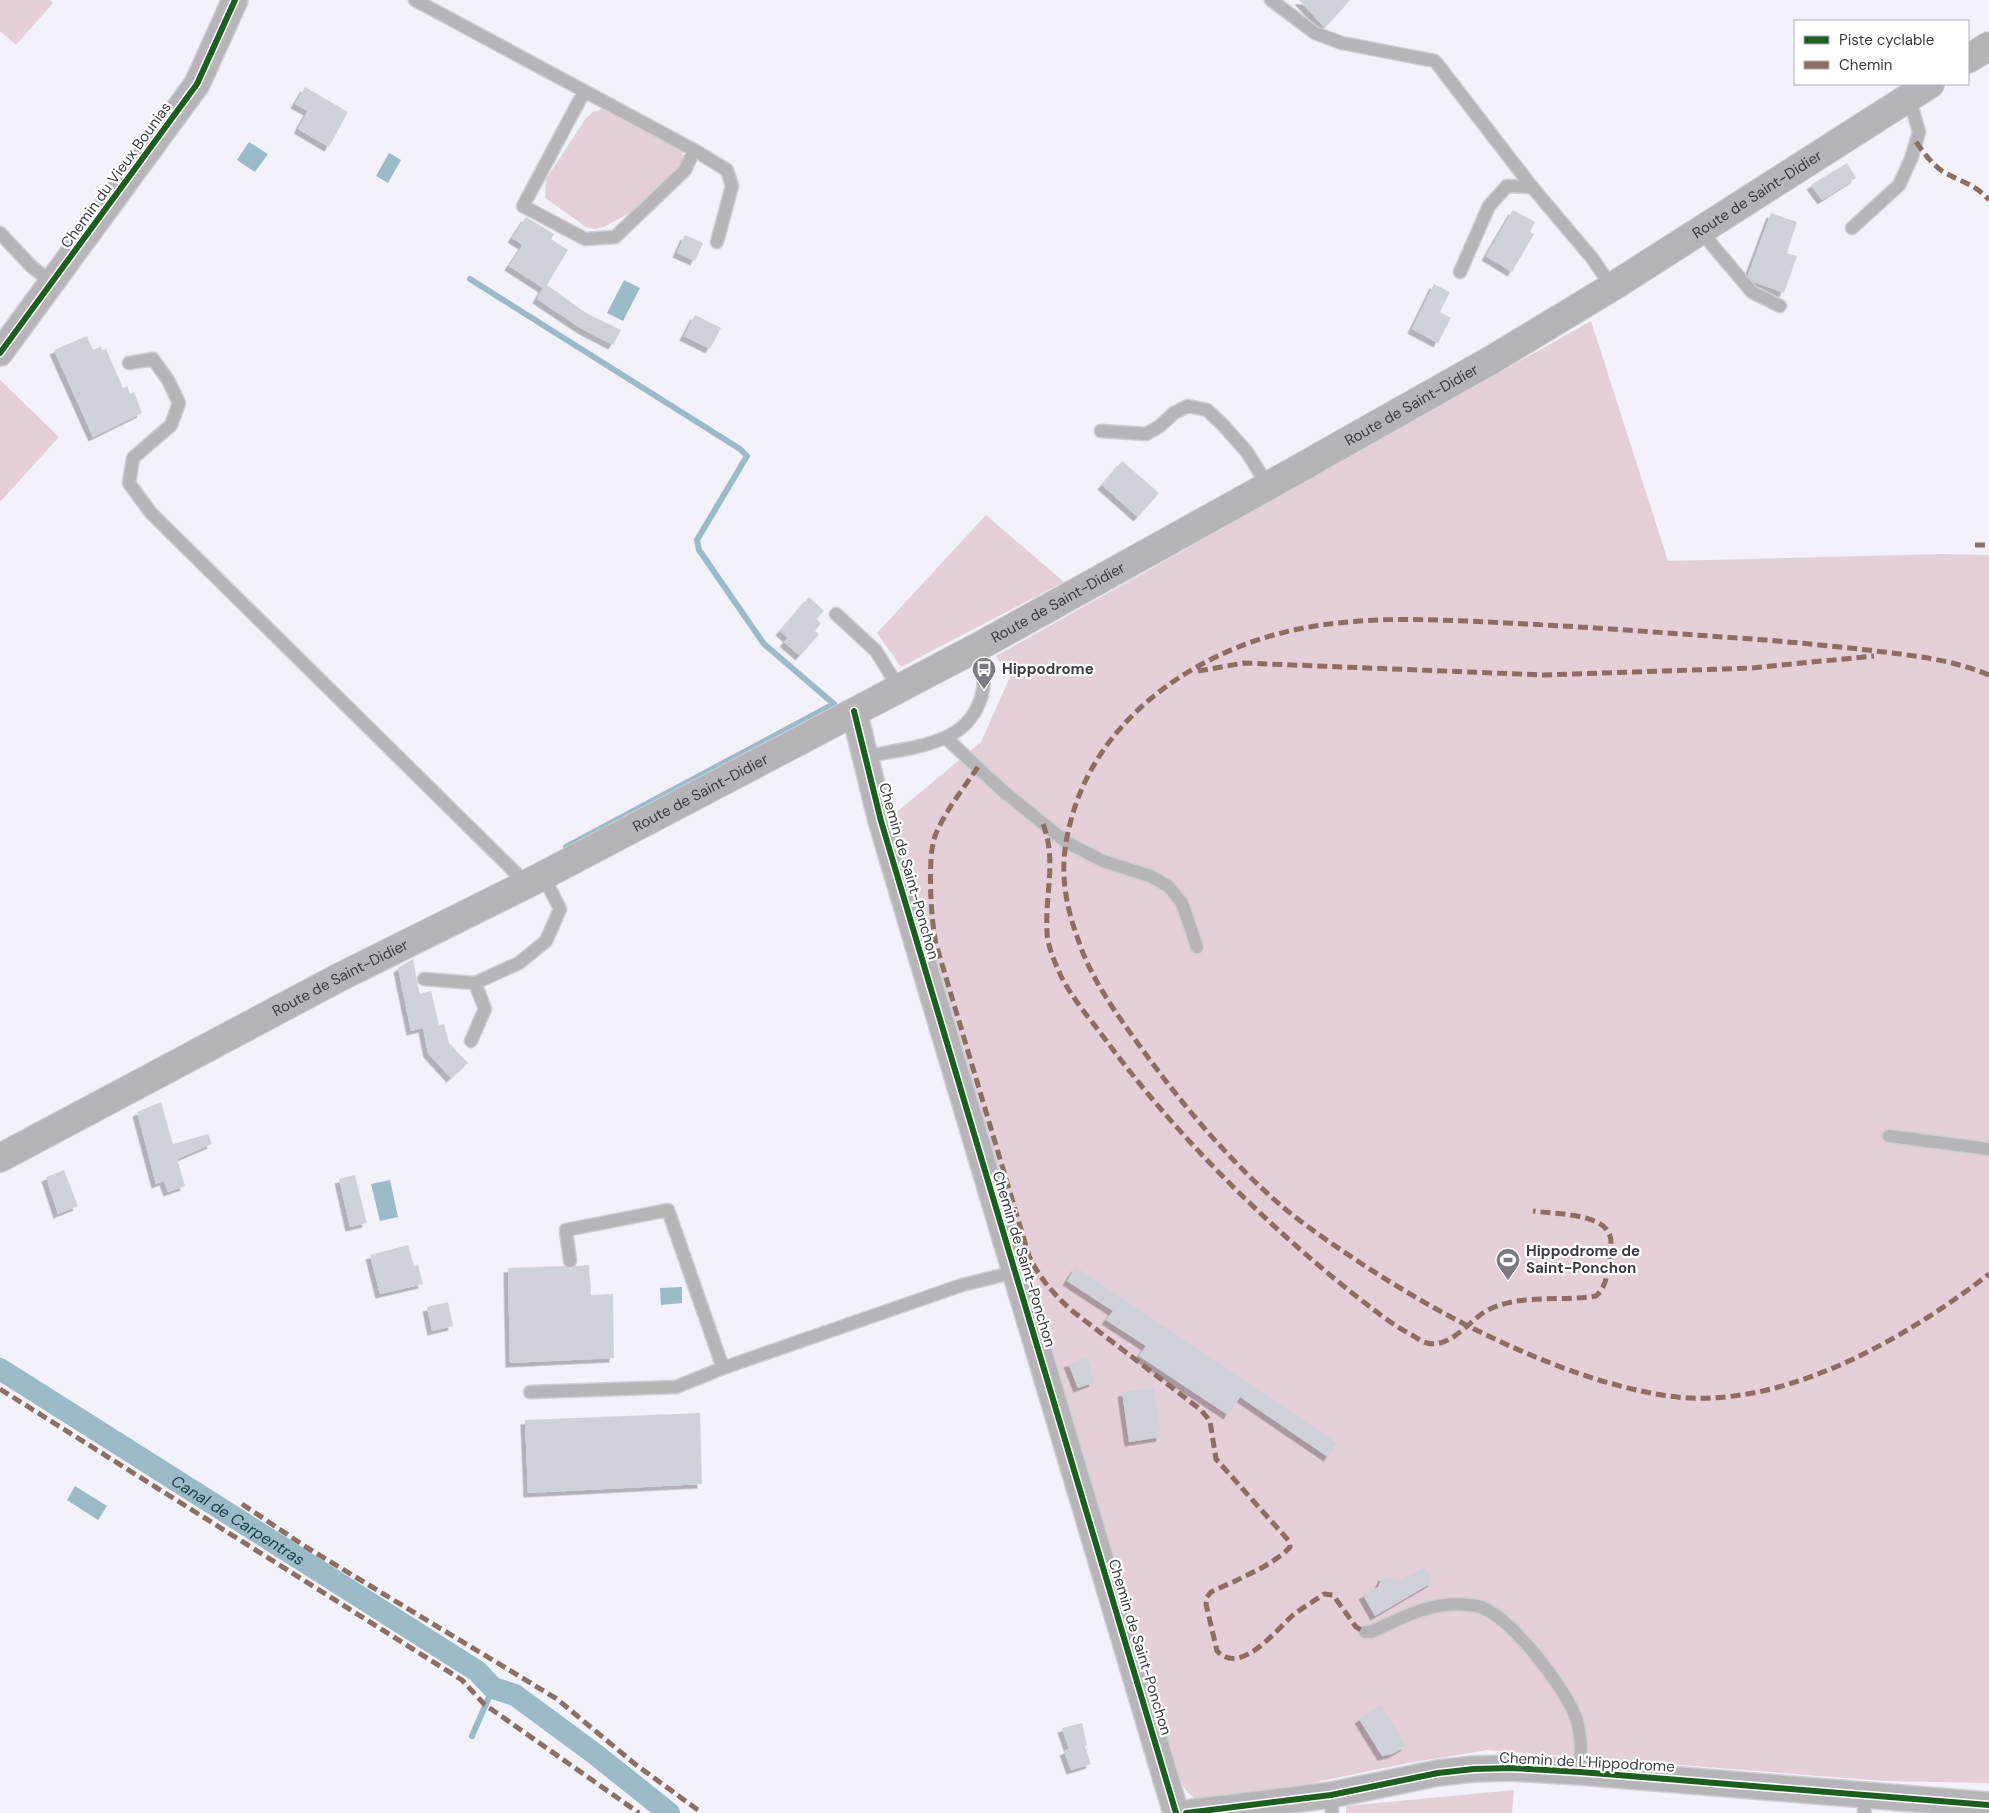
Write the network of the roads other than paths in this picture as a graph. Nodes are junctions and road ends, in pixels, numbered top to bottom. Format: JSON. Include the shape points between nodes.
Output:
{"nodes":[{"id":1,"x":235,"y":0,"type":"edge"},
{"id":2,"x":415,"y":0,"type":"edge"},
{"id":3,"x":1271,"y":0,"type":"edge"},
{"id":4,"x":1989,"y":46,"type":"edge"},
{"id":5,"x":1969,"y":58,"type":"edge"},
{"id":6,"x":1920,"y":90,"type":"edge"},
{"id":7,"x":584,"y":92,"type":"junction"},
{"id":8,"x":694,"y":150,"type":"junction"},
{"id":9,"x":1532,"y":187,"type":"junction"},
{"id":10,"x":1852,"y":228,"type":"dead end"},
{"id":11,"x":1702,"y":230,"type":"junction"},
{"id":12,"x":0,"y":233,"type":"edge"},
{"id":13,"x":717,"y":242,"type":"dead end"},
{"id":14,"x":1460,"y":272,"type":"dead end"},
{"id":15,"x":53,"y":283,"type":"junction"},
{"id":16,"x":1612,"y":287,"type":"junction"},
{"id":17,"x":1780,"y":306,"type":"dead end"},
{"id":18,"x":0,"y":354,"type":"edge"},
{"id":19,"x":129,"y":362,"type":"dead end"},
{"id":20,"x":1101,"y":431,"type":"dead end"},
{"id":21,"x":1268,"y":486,"type":"junction"},
{"id":22,"x":836,"y":614,"type":"dead end"},
{"id":23,"x":976,"y":648,"type":"junction"},
{"id":24,"x":899,"y":688,"type":"junction"},
{"id":25,"x":854,"y":711,"type":"junction"},
{"id":26,"x":946,"y":738,"type":"junction"},
{"id":27,"x":864,"y":757,"type":"junction"},
{"id":28,"x":535,"y":880,"type":"junction"},
{"id":29,"x":1197,"y":947,"type":"dead end"},
{"id":30,"x":424,"y":979,"type":"dead end"},
{"id":31,"x":475,"y":983,"type":"junction"},
{"id":32,"x":471,"y":1041,"type":"dead end"},
{"id":33,"x":1889,"y":1136,"type":"dead end"},
{"id":34,"x":1989,"y":1149,"type":"edge"},
{"id":35,"x":0,"y":1158,"type":"edge"},
{"id":36,"x":570,"y":1261,"type":"dead end"},
{"id":37,"x":1015,"y":1272,"type":"junction"},
{"id":38,"x":723,"y":1368,"type":"junction"},
{"id":39,"x":530,"y":1392,"type":"dead end"},
{"id":40,"x":1365,"y":1632,"type":"dead end"},
{"id":41,"x":1580,"y":1772,"type":"junction"},
{"id":42,"x":1331,"y":1804,"type":"edge"},
{"id":43,"x":1866,"y":1804,"type":"edge"},
{"id":44,"x":1987,"y":1804,"type":"edge"},
{"id":45,"x":1176,"y":1813,"type":"edge"},
{"id":46,"x":1186,"y":1813,"type":"edge"}],
"edges":[{"from":1,"to":15,"type":"street","name":"Chemin du Vieux Bounias","via":[[197,84]]},
{"from":2,"to":7,"type":"lane"},
{"from":3,"to":9,"type":"lane","via":[[1315,33],[1342,43],[1436,61]]},
{"from":4,"to":5,"type":"main road"},
{"from":6,"to":10,"type":"lane","via":[[1919,132],[1900,185]]},
{"from":6,"to":11,"type":"main road","name":"Route de Saint-Didier"},
{"from":7,"to":8,"type":"lane"},
{"from":7,"to":8,"type":"lane","via":[[523,206],[585,239],[615,237],[685,170]]},
{"from":8,"to":13,"type":"lane","via":[[727,170],[732,186]]},
{"from":9,"to":14,"type":"lane","via":[[1507,186],[1489,206]]},
{"from":9,"to":16,"type":"lane"},
{"from":11,"to":16,"type":"main road","name":"Route de Saint-Didier"},
{"from":11,"to":17,"type":"lane","via":[[1752,292]]},
{"from":12,"to":15,"type":"lane","via":[[32,268]]},
{"from":15,"to":18,"type":"street","name":"Chemin du Vieux Bounias"},
{"from":16,"to":21,"type":"main road","name":"Route de Saint-Didier","via":[[1493,359]]},
{"from":19,"to":28,"type":"lane","via":[[154,360],[179,403],[171,425],[132,458],[129,483],[151,513]]},
{"from":20,"to":21,"type":"lane","via":[[1146,434],[1188,406],[1207,410],[1247,452]]},
{"from":21,"to":23,"type":"main road","name":"Route de Saint-Didier"},
{"from":22,"to":24,"type":"lane","via":[[876,651]]},
{"from":23,"to":24,"type":"main road","name":"Route de Saint-Didier"},
{"from":23,"to":26,"type":"lane","via":[[985,672],[978,708],[967,722]]},
{"from":24,"to":25,"type":"main road","name":"Route de Saint-Didier"},
{"from":25,"to":27,"type":"street","name":"Chemin de Saint-Ponchon"},
{"from":25,"to":28,"type":"main road","name":"Route de Saint-Didier"},
{"from":26,"to":27,"type":"lane"},
{"from":26,"to":29,"type":"lane","via":[[1003,791],[1066,842],[1102,861],[1150,876],[1168,886],[1182,903]]},
{"from":27,"to":37,"type":"street","name":"Chemin de Saint-Ponchon"},
{"from":28,"to":31,"type":"lane","via":[[560,909],[546,941],[519,963]]},
{"from":28,"to":35,"type":"main road","name":"Route de Saint-Didier","via":[[338,978]]},
{"from":30,"to":31,"type":"lane"},
{"from":31,"to":32,"type":"lane","via":[[485,1009]]},
{"from":33,"to":34,"type":"lane"},
{"from":36,"to":38,"type":"lane","via":[[566,1230],[668,1210]]},
{"from":37,"to":38,"type":"lane","via":[[962,1285]]},
{"from":37,"to":45,"type":"street","name":"Chemin de Saint-Ponchon"},
{"from":38,"to":39,"type":"lane","via":[[676,1387]]},
{"from":40,"to":41,"type":"lane","via":[[1422,1609],[1444,1604],[1480,1606],[1497,1615],[1515,1631],[1566,1698],[1576,1718],[1581,1744]]},
{"from":41,"to":42,"type":"street","name":"Chemin de L'Hippodrome","via":[[1474,1769],[1438,1774]]},
{"from":41,"to":43,"type":"street","name":"Chemin de L'Hippodrome"},
{"from":42,"to":46,"type":"street","name":"Chemin de L'Hippodrome"},
{"from":43,"to":44,"type":"street","name":"Chemin de L'Hippodrome"}]}
